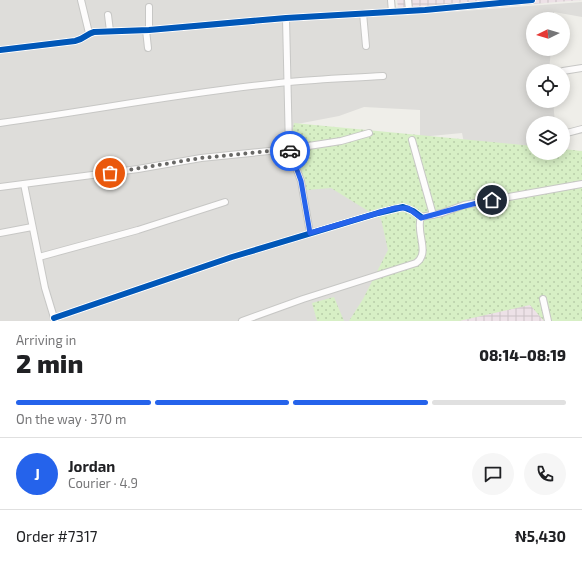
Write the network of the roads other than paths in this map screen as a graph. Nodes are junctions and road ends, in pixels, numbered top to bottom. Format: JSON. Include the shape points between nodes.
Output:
{"nodes":[{"id":1,"x":81,"y":0,"type":"edge"},
{"id":2,"x":391,"y":0,"type":"edge"},
{"id":3,"x":408,"y":0,"type":"edge"},
{"id":4,"x":532,"y":0,"type":"edge"},
{"id":5,"x":149,"y":7,"type":"dead end"},
{"id":6,"x":409,"y":10,"type":"junction"},
{"id":7,"x":392,"y":12,"type":"junction"},
{"id":8,"x":363,"y":13,"type":"junction"},
{"id":9,"x":108,"y":15,"type":"dead end"},
{"id":10,"x":286,"y":18,"type":"junction"},
{"id":11,"x":147,"y":30,"type":"junction"},
{"id":12,"x":110,"y":32,"type":"junction"},
{"id":13,"x":89,"y":33,"type":"junction"},
{"id":14,"x":366,"y":46,"type":"dead end"},
{"id":15,"x":148,"y":48,"type":"dead end"},
{"id":16,"x":0,"y":50,"type":"edge"},
{"id":17,"x":582,"y":68,"type":"edge"},
{"id":18,"x":570,"y":70,"type":"edge"},
{"id":19,"x":383,"y":76,"type":"dead end"},
{"id":20,"x":289,"y":82,"type":"junction"},
{"id":21,"x":0,"y":123,"type":"edge"},
{"id":22,"x":582,"y":129,"type":"edge"},
{"id":23,"x":369,"y":132,"type":"dead end"},
{"id":24,"x":570,"y":132,"type":"edge"},
{"id":25,"x":412,"y":140,"type":"dead end"},
{"id":26,"x":290,"y":149,"type":"junction"},
{"id":27,"x":24,"y":184,"type":"junction"},
{"id":28,"x":582,"y":184,"type":"edge"},
{"id":29,"x":0,"y":187,"type":"edge"},
{"id":30,"x":225,"y":202,"type":"dead end"},
{"id":31,"x":433,"y":215,"type":"junction"},
{"id":32,"x":421,"y":218,"type":"junction"},
{"id":33,"x":32,"y":227,"type":"junction"},
{"id":34,"x":0,"y":233,"type":"edge"},
{"id":35,"x":310,"y":233,"type":"junction"},
{"id":36,"x":39,"y":256,"type":"junction"},
{"id":37,"x":543,"y":299,"type":"dead end"},
{"id":38,"x":54,"y":319,"type":"edge"},
{"id":39,"x":242,"y":321,"type":"edge"},
{"id":40,"x":548,"y":321,"type":"edge"}],
"edges":[{"from":1,"to":13,"type":"street"},
{"from":2,"to":7,"type":"street"},
{"from":3,"to":6,"type":"street"},
{"from":4,"to":6,"type":"street"},
{"from":5,"to":11,"type":"street"},
{"from":6,"to":7,"type":"street"},
{"from":7,"to":8,"type":"street"},
{"from":8,"to":10,"type":"street"},
{"from":8,"to":14,"type":"street"},
{"from":9,"to":12,"type":"street"},
{"from":10,"to":11,"type":"street"},
{"from":10,"to":20,"type":"street"},
{"from":11,"to":12,"type":"street"},
{"from":11,"to":15,"type":"street"},
{"from":12,"to":13,"type":"street"},
{"from":13,"to":16,"type":"street","via":[[75,41]]},
{"from":17,"to":18,"type":"street"},
{"from":19,"to":20,"type":"street"},
{"from":20,"to":21,"type":"street"},
{"from":20,"to":26,"type":"street"},
{"from":22,"to":24,"type":"street"},
{"from":23,"to":26,"type":"street","via":[[341,141]]},
{"from":25,"to":31,"type":"street"},
{"from":26,"to":27,"type":"street","via":[[201,158]]},
{"from":26,"to":35,"type":"street","via":[[301,181]]},
{"from":27,"to":29,"type":"street"},
{"from":27,"to":33,"type":"street"},
{"from":28,"to":31,"type":"street","via":[[464,205]]},
{"from":30,"to":36,"type":"street","via":[[138,230]]},
{"from":31,"to":32,"type":"street"},
{"from":32,"to":35,"type":"street","via":[[408,208],[395,208]]},
{"from":32,"to":39,"type":"street","via":[[419,226],[423,252],[420,261]]},
{"from":33,"to":34,"type":"street"},
{"from":33,"to":36,"type":"street"},
{"from":35,"to":38,"type":"street","via":[[232,257]]},
{"from":36,"to":38,"type":"street"},
{"from":37,"to":40,"type":"street"}]}
